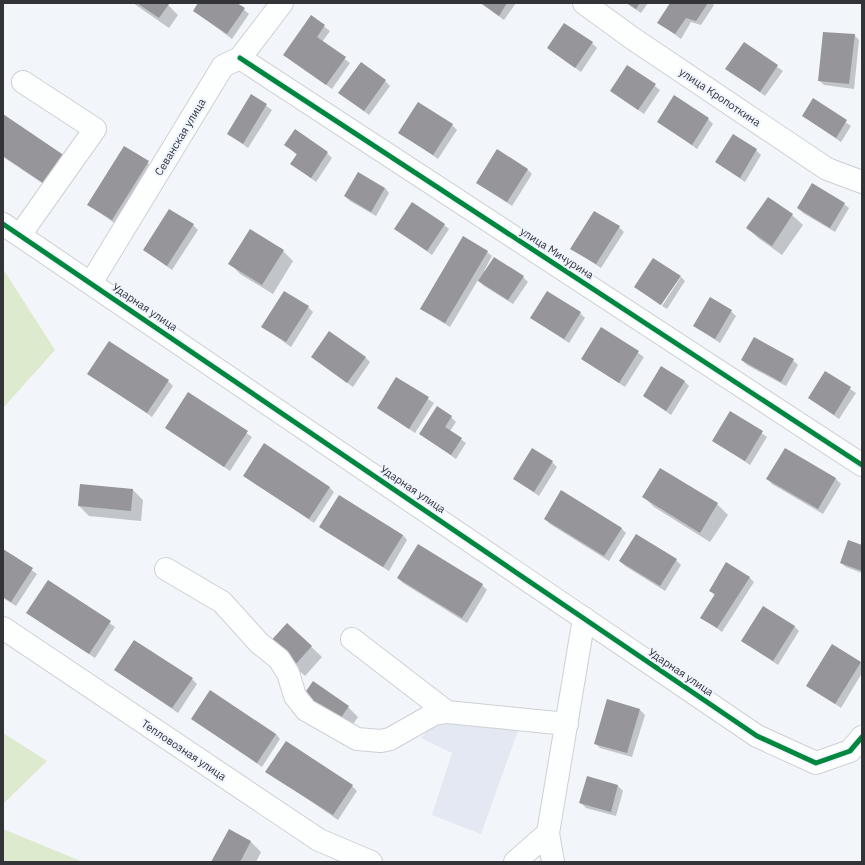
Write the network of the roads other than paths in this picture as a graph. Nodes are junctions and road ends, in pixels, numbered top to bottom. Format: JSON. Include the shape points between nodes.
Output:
{"nodes":[{"id":1,"x":282,"y":3,"type":"edge"},
{"id":2,"x":584,"y":3,"type":"edge"},
{"id":3,"x":240,"y":58,"type":"junction"},
{"id":4,"x":23,"y":82,"type":"dead end"},
{"id":5,"x":862,"y":182,"type":"edge"},
{"id":6,"x":11,"y":230,"type":"edge"},
{"id":7,"x":91,"y":283,"type":"junction"},
{"id":8,"x":862,"y":465,"type":"edge"},
{"id":9,"x":166,"y":569,"type":"dead end"},
{"id":10,"x":584,"y":618,"type":"junction"},
{"id":11,"x":3,"y":628,"type":"edge"},
{"id":12,"x":352,"y":639,"type":"dead end"},
{"id":13,"x":447,"y":712,"type":"junction"},
{"id":14,"x":567,"y":724,"type":"junction"},
{"id":15,"x":862,"y":737,"type":"edge"},
{"id":16,"x":548,"y":833,"type":"junction"},
{"id":17,"x":372,"y":862,"type":"edge"},
{"id":18,"x":514,"y":862,"type":"edge"},
{"id":19,"x":553,"y":862,"type":"edge"}],
"edges":[{"from":1,"to":3,"type":"street","name":"Севанская улица"},
{"from":2,"to":5,"type":"street","name":"улица Кропоткина","via":[[827,168]]},
{"from":3,"to":7,"type":"street","name":"Севанская улица","via":[[223,66]]},
{"from":3,"to":8,"type":"street","name":"улица Мичурина"},
{"from":4,"to":6,"type":"street","via":[[95,130]]},
{"from":6,"to":7,"type":"street","name":"Ударная улица"},
{"from":7,"to":10,"type":"street","name":"Ударная улица"},
{"from":9,"to":13,"type":"street","via":[[222,602],[259,643],[279,658],[288,673],[295,696],[306,710],[356,739],[382,741],[434,714]]},
{"from":10,"to":14,"type":"street"},
{"from":10,"to":15,"type":"street","name":"Ударная улица","via":[[757,736],[816,763],[850,750]]},
{"from":11,"to":17,"type":"street","name":"Тепловозная улица","via":[[319,840]]},
{"from":12,"to":13,"type":"street"},
{"from":13,"to":14,"type":"street"},
{"from":14,"to":16,"type":"street"},
{"from":16,"to":18,"type":"street"},
{"from":16,"to":19,"type":"street"}]}
